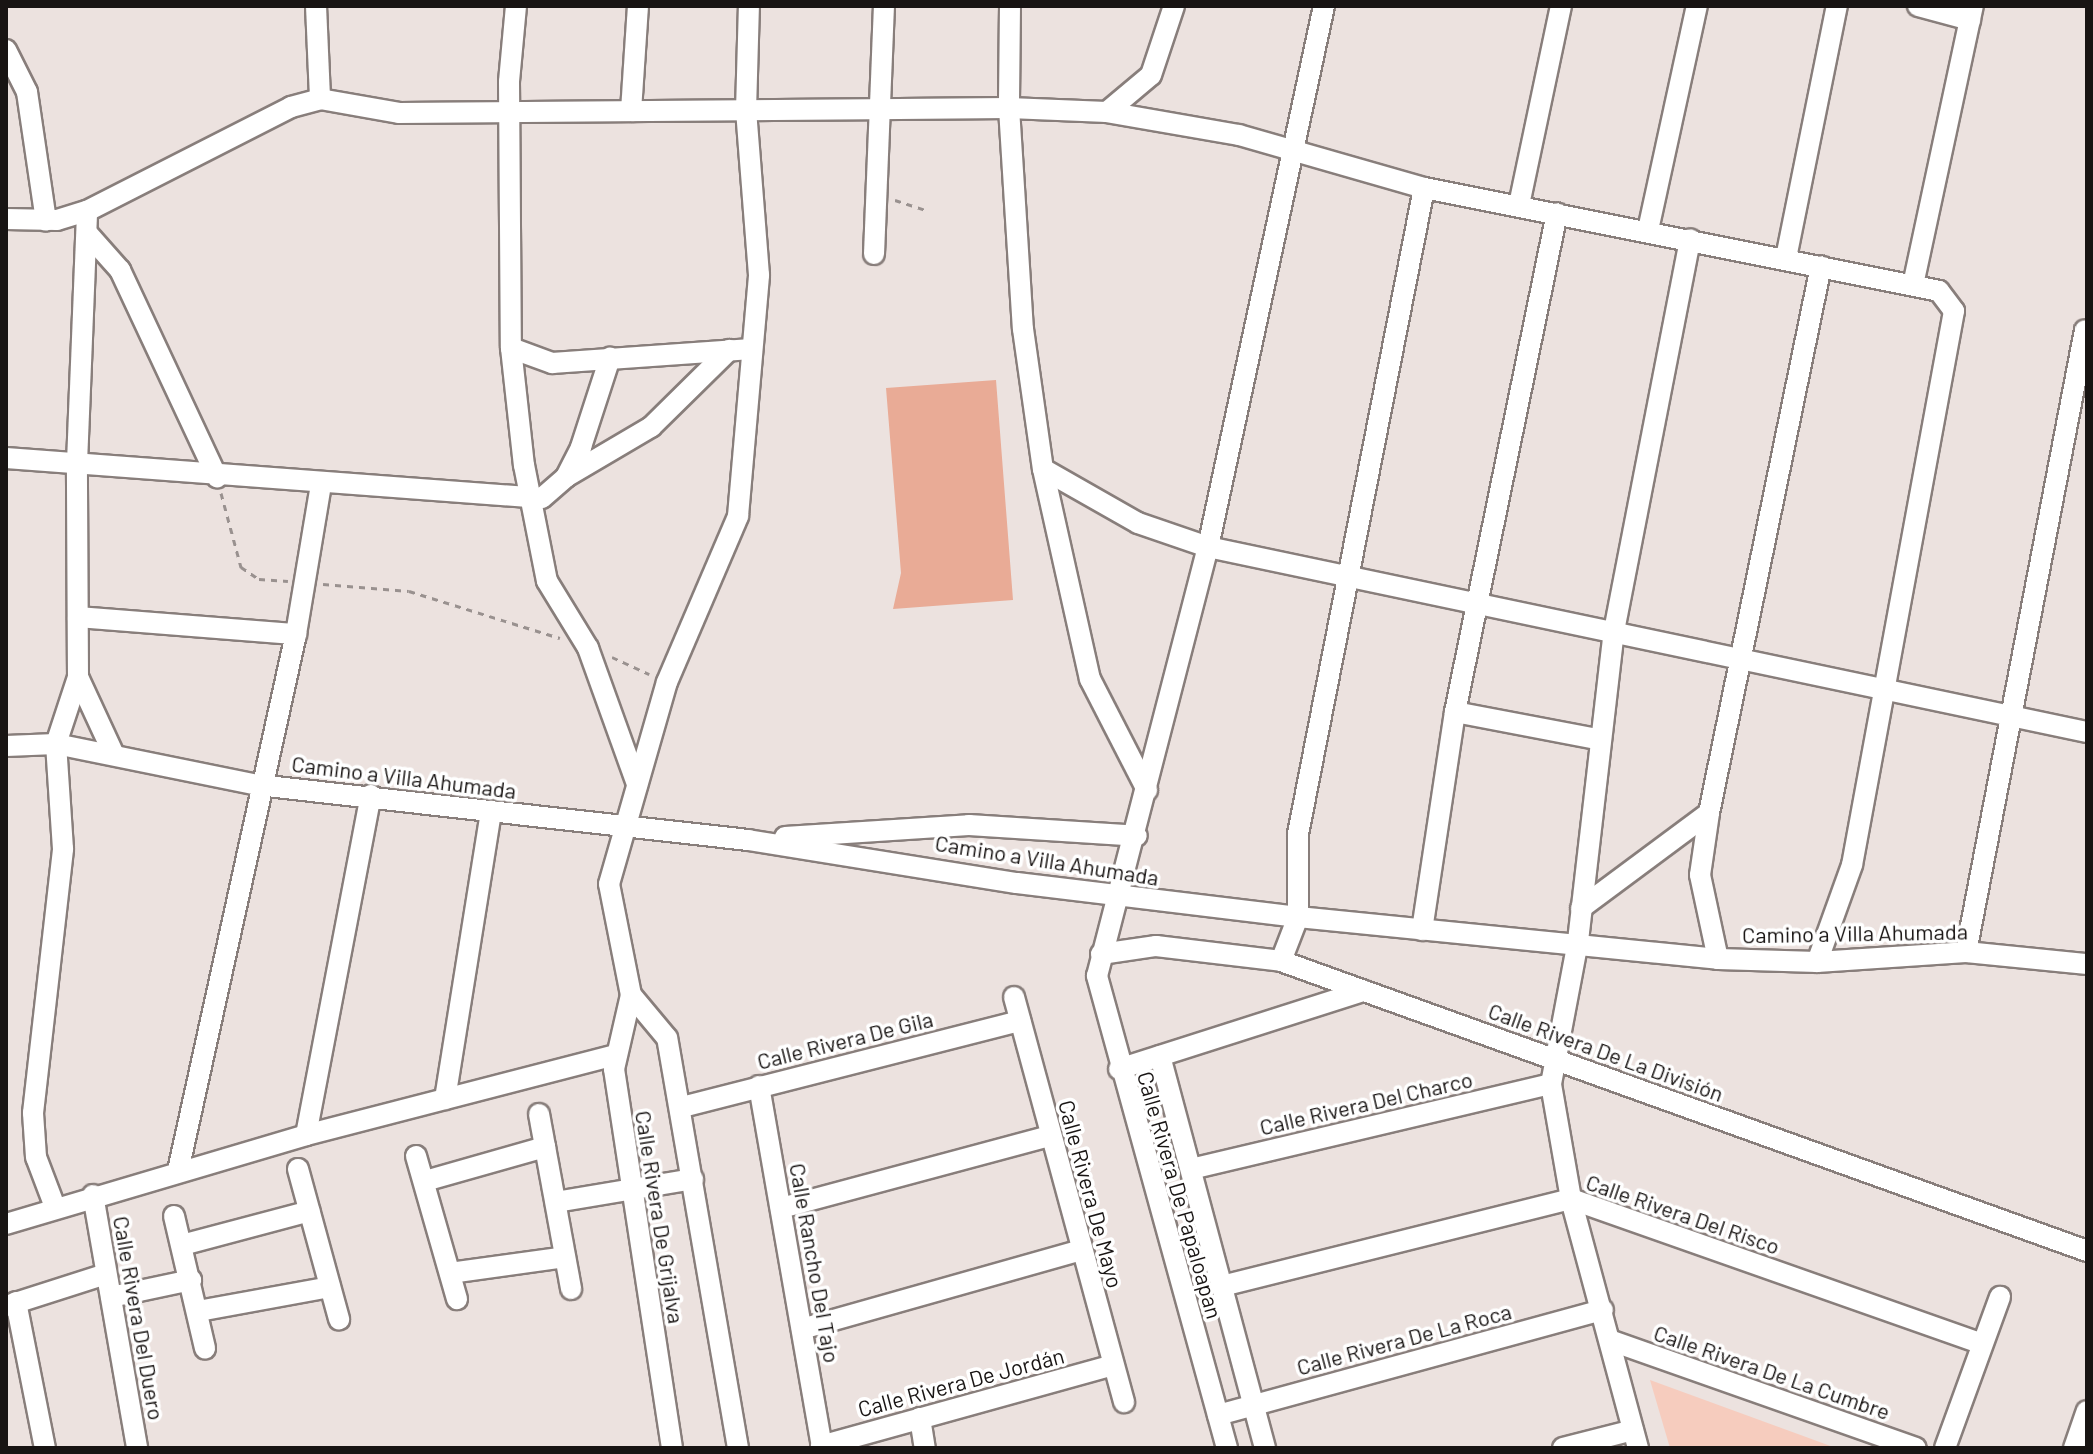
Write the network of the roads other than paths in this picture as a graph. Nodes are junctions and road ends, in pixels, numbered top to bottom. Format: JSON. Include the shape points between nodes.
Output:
{"nodes":[{"id":1,"x":316,"y":6,"type":"edge"},
{"id":2,"x":516,"y":6,"type":"edge"},
{"id":3,"x":638,"y":6,"type":"edge"},
{"id":4,"x":749,"y":6,"type":"edge"},
{"id":5,"x":884,"y":6,"type":"edge"},
{"id":6,"x":1010,"y":6,"type":"edge"},
{"id":7,"x":1174,"y":6,"type":"edge"},
{"id":8,"x":1324,"y":6,"type":"edge"},
{"id":9,"x":1561,"y":6,"type":"edge"},
{"id":10,"x":1697,"y":6,"type":"edge"},
{"id":11,"x":1837,"y":6,"type":"edge"},
{"id":12,"x":1918,"y":6,"type":"edge"},
{"id":13,"x":1971,"y":13,"type":"edge"},
{"id":14,"x":6,"y":50,"type":"edge"},
{"id":15,"x":320,"y":99,"type":"junction"},
{"id":16,"x":1009,"y":108,"type":"junction"},
{"id":17,"x":509,"y":110,"type":"junction"},
{"id":18,"x":880,"y":110,"type":"junction"},
{"id":19,"x":631,"y":111,"type":"junction"},
{"id":20,"x":746,"y":111,"type":"junction"},
{"id":21,"x":1107,"y":112,"type":"junction"},
{"id":22,"x":1297,"y":152,"type":"junction"},
{"id":23,"x":1424,"y":188,"type":"junction"},
{"id":24,"x":1519,"y":205,"type":"junction"},
{"id":25,"x":87,"y":211,"type":"junction"},
{"id":26,"x":1557,"y":213,"type":"junction"},
{"id":27,"x":6,"y":219,"type":"edge"},
{"id":28,"x":46,"y":221,"type":"junction"},
{"id":29,"x":1648,"y":230,"type":"junction"},
{"id":30,"x":87,"y":233,"type":"junction"},
{"id":31,"x":1690,"y":239,"type":"junction"},
{"id":32,"x":874,"y":254,"type":"dead end"},
{"id":33,"x":1786,"y":258,"type":"junction"},
{"id":34,"x":1821,"y":266,"type":"junction"},
{"id":35,"x":1913,"y":285,"type":"junction"},
{"id":36,"x":2085,"y":330,"type":"edge"},
{"id":37,"x":511,"y":348,"type":"junction"},
{"id":38,"x":752,"y":349,"type":"junction"},
{"id":39,"x":729,"y":350,"type":"junction"},
{"id":40,"x":610,"y":358,"type":"junction"},
{"id":41,"x":6,"y":458,"type":"edge"},
{"id":42,"x":77,"y":463,"type":"junction"},
{"id":43,"x":1043,"y":469,"type":"junction"},
{"id":44,"x":217,"y":477,"type":"junction"},
{"id":45,"x":566,"y":477,"type":"junction"},
{"id":46,"x":321,"y":484,"type":"junction"},
{"id":47,"x":531,"y":499,"type":"junction"},
{"id":48,"x":1208,"y":547,"type":"junction"},
{"id":49,"x":1349,"y":574,"type":"junction"},
{"id":50,"x":1477,"y":603,"type":"junction"},
{"id":51,"x":78,"y":617,"type":"junction"},
{"id":52,"x":1614,"y":631,"type":"junction"},
{"id":53,"x":296,"y":634,"type":"junction"},
{"id":54,"x":1743,"y":660,"type":"junction"},
{"id":55,"x":78,"y":677,"type":"junction"},
{"id":56,"x":1880,"y":691,"type":"junction"},
{"id":57,"x":1455,"y":712,"type":"junction"},
{"id":58,"x":2012,"y":716,"type":"junction"},
{"id":59,"x":2087,"y":732,"type":"edge"},
{"id":60,"x":1597,"y":739,"type":"junction"},
{"id":61,"x":56,"y":744,"type":"junction"},
{"id":62,"x":6,"y":746,"type":"edge"},
{"id":63,"x":114,"y":755,"type":"junction"},
{"id":64,"x":637,"y":784,"type":"junction"},
{"id":65,"x":258,"y":785,"type":"junction"},
{"id":66,"x":1147,"y":790,"type":"junction"},
{"id":67,"x":371,"y":795,"type":"junction"},
{"id":68,"x":491,"y":811,"type":"junction"},
{"id":69,"x":1709,"y":813,"type":"junction"},
{"id":70,"x":623,"y":827,"type":"junction"},
{"id":71,"x":1137,"y":836,"type":"junction"},
{"id":72,"x":748,"y":840,"type":"junction"},
{"id":73,"x":1116,"y":897,"type":"junction"},
{"id":74,"x":1581,"y":908,"type":"junction"},
{"id":75,"x":1298,"y":917,"type":"junction"},
{"id":76,"x":1422,"y":930,"type":"junction"},
{"id":77,"x":1578,"y":941,"type":"junction"},
{"id":78,"x":1966,"y":952,"type":"junction"},
{"id":79,"x":1101,"y":954,"type":"junction"},
{"id":80,"x":1718,"y":959,"type":"junction"},
{"id":81,"x":1281,"y":961,"type":"junction"},
{"id":82,"x":1817,"y":962,"type":"junction"},
{"id":83,"x":2087,"y":964,"type":"edge"},
{"id":84,"x":1364,"y":991,"type":"junction"},
{"id":85,"x":631,"y":995,"type":"junction"},
{"id":86,"x":1014,"y":997,"type":"dead end"},
{"id":87,"x":1020,"y":1021,"type":"junction"},
{"id":88,"x":615,"y":1055,"type":"junction"},
{"id":89,"x":1160,"y":1056,"type":"junction"},
{"id":90,"x":1556,"y":1059,"type":"junction"},
{"id":91,"x":1119,"y":1069,"type":"junction"},
{"id":92,"x":1551,"y":1084,"type":"junction"},
{"id":93,"x":759,"y":1086,"type":"junction"},
{"id":94,"x":445,"y":1099,"type":"junction"},
{"id":95,"x":682,"y":1107,"type":"junction"},
{"id":96,"x":539,"y":1114,"type":"dead end"},
{"id":97,"x":306,"y":1135,"type":"junction"},
{"id":98,"x":1050,"y":1136,"type":"junction"},
{"id":99,"x":545,"y":1147,"type":"junction"},
{"id":100,"x":416,"y":1156,"type":"dead end"},
{"id":101,"x":298,"y":1169,"type":"dead end"},
{"id":102,"x":1191,"y":1169,"type":"junction"},
{"id":103,"x":178,"y":1171,"type":"junction"},
{"id":104,"x":693,"y":1179,"type":"junction"},
{"id":105,"x":425,"y":1181,"type":"junction"},
{"id":106,"x":631,"y":1188,"type":"junction"},
{"id":107,"x":93,"y":1195,"type":"junction"},
{"id":108,"x":1571,"y":1199,"type":"junction"},
{"id":109,"x":556,"y":1202,"type":"junction"},
{"id":110,"x":55,"y":1207,"type":"junction"},
{"id":111,"x":781,"y":1208,"type":"junction"},
{"id":112,"x":310,"y":1211,"type":"junction"},
{"id":113,"x":174,"y":1216,"type":"dead end"},
{"id":114,"x":6,"y":1224,"type":"edge"},
{"id":115,"x":182,"y":1245,"type":"junction"},
{"id":116,"x":1081,"y":1250,"type":"junction"},
{"id":117,"x":2087,"y":1251,"type":"edge"},
{"id":118,"x":565,"y":1257,"type":"junction"},
{"id":119,"x":450,"y":1273,"type":"junction"},
{"id":120,"x":106,"y":1274,"type":"junction"},
{"id":121,"x":191,"y":1280,"type":"junction"},
{"id":122,"x":1222,"y":1286,"type":"junction"},
{"id":123,"x":330,"y":1287,"type":"junction"},
{"id":124,"x":571,"y":1289,"type":"dead end"},
{"id":125,"x":111,"y":1297,"type":"junction"},
{"id":126,"x":2000,"y":1297,"type":"dead end"},
{"id":127,"x":457,"y":1299,"type":"dead end"},
{"id":128,"x":11,"y":1304,"type":"edge"},
{"id":129,"x":1603,"y":1310,"type":"junction"},
{"id":130,"x":198,"y":1311,"type":"junction"},
{"id":131,"x":339,"y":1319,"type":"dead end"},
{"id":132,"x":802,"y":1329,"type":"junction"},
{"id":133,"x":1612,"y":1341,"type":"junction"},
{"id":134,"x":1982,"y":1344,"type":"junction"},
{"id":135,"x":205,"y":1348,"type":"dead end"},
{"id":136,"x":1113,"y":1365,"type":"junction"},
{"id":137,"x":1124,"y":1402,"type":"dead end"},
{"id":138,"x":1253,"y":1405,"type":"junction"},
{"id":139,"x":2087,"y":1411,"type":"edge"},
{"id":140,"x":1218,"y":1415,"type":"junction"},
{"id":141,"x":920,"y":1418,"type":"junction"},
{"id":142,"x":1636,"y":1439,"type":"edge"},
{"id":143,"x":822,"y":1447,"type":"edge"},
{"id":144,"x":45,"y":1448,"type":"edge"},
{"id":145,"x":137,"y":1448,"type":"edge"},
{"id":146,"x":672,"y":1448,"type":"edge"},
{"id":147,"x":738,"y":1448,"type":"edge"},
{"id":148,"x":925,"y":1448,"type":"edge"},
{"id":149,"x":1227,"y":1448,"type":"edge"},
{"id":150,"x":1265,"y":1448,"type":"edge"},
{"id":151,"x":1563,"y":1448,"type":"edge"},
{"id":152,"x":1916,"y":1448,"type":"edge"},
{"id":153,"x":1945,"y":1448,"type":"edge"},
{"id":154,"x":2074,"y":1448,"type":"edge"}],
"edges":[{"from":1,"to":15,"type":"street"},
{"from":2,"to":17,"type":"street"},
{"from":3,"to":19,"type":"street"},
{"from":4,"to":20,"type":"street"},
{"from":5,"to":18,"type":"street"},
{"from":6,"to":16,"type":"street"},
{"from":7,"to":21,"type":"street","via":[[1151,75]]},
{"from":8,"to":22,"type":"street","name":"Calle Rivera De Papaloapan"},
{"from":9,"to":24,"type":"street"},
{"from":10,"to":29,"type":"street"},
{"from":11,"to":33,"type":"street"},
{"from":12,"to":13,"type":"street"},
{"from":13,"to":35,"type":"street"},
{"from":14,"to":28,"type":"street","via":[[27,92]]},
{"from":15,"to":17,"type":"street","via":[[399,113]]},
{"from":15,"to":25,"type":"street","via":[[291,107]]},
{"from":16,"to":18,"type":"street"},
{"from":16,"to":21,"type":"street"},
{"from":16,"to":43,"type":"street","via":[[1023,329]]},
{"from":17,"to":19,"type":"street"},
{"from":17,"to":37,"type":"street"},
{"from":18,"to":20,"type":"street"},
{"from":18,"to":32,"type":"street"},
{"from":19,"to":20,"type":"street"},
{"from":20,"to":38,"type":"street","via":[[758,226]]},
{"from":21,"to":22,"type":"street","via":[[1239,135]]},
{"from":22,"to":23,"type":"street"},
{"from":22,"to":48,"type":"street","name":"Calle Rivera De Papaloapan"},
{"from":23,"to":24,"type":"street"},
{"from":23,"to":49,"type":"street"},
{"from":24,"to":26,"type":"street"},
{"from":25,"to":28,"type":"street"},
{"from":25,"to":30,"type":"street"},
{"from":26,"to":29,"type":"street"},
{"from":26,"to":50,"type":"street"},
{"from":27,"to":28,"type":"street"},
{"from":29,"to":31,"type":"street"},
{"from":30,"to":42,"type":"street"},
{"from":30,"to":44,"type":"street","via":[[120,270]]},
{"from":31,"to":33,"type":"street"},
{"from":31,"to":52,"type":"street"},
{"from":33,"to":34,"type":"street"},
{"from":34,"to":35,"type":"street"},
{"from":34,"to":54,"type":"street"},
{"from":35,"to":56,"type":"street","via":[[1939,291],[1954,311]]},
{"from":36,"to":58,"type":"street"},
{"from":37,"to":40,"type":"street","via":[[552,363]]},
{"from":37,"to":47,"type":"street"},
{"from":38,"to":39,"type":"street"},
{"from":38,"to":64,"type":"street","via":[[735,528],[667,682]]},
{"from":39,"to":40,"type":"street"},
{"from":39,"to":45,"type":"street","via":[[651,427]]},
{"from":40,"to":45,"type":"street"},
{"from":41,"to":42,"type":"street"},
{"from":42,"to":44,"type":"street"},
{"from":42,"to":51,"type":"street"},
{"from":43,"to":48,"type":"street","via":[[1138,523]]},
{"from":43,"to":66,"type":"street","via":[[1090,679]]},
{"from":44,"to":46,"type":"street"},
{"from":45,"to":47,"type":"street","via":[[551,494]]},
{"from":46,"to":47,"type":"street"},
{"from":46,"to":53,"type":"street"},
{"from":47,"to":64,"type":"street","via":[[547,581],[588,648]]},
{"from":48,"to":49,"type":"street"},
{"from":48,"to":66,"type":"street","name":"Calle Rivera De Papaloapan"},
{"from":49,"to":50,"type":"street"},
{"from":49,"to":75,"type":"street","via":[[1298,834]]},
{"from":50,"to":52,"type":"street"},
{"from":50,"to":57,"type":"street"},
{"from":51,"to":53,"type":"street"},
{"from":51,"to":55,"type":"street"},
{"from":52,"to":54,"type":"street"},
{"from":52,"to":60,"type":"street"},
{"from":53,"to":65,"type":"street"},
{"from":54,"to":56,"type":"street"},
{"from":54,"to":69,"type":"street"},
{"from":55,"to":61,"type":"street"},
{"from":55,"to":63,"type":"street"},
{"from":56,"to":58,"type":"street"},
{"from":56,"to":82,"type":"street","via":[[1852,865]]},
{"from":57,"to":60,"type":"street"},
{"from":57,"to":76,"type":"street"},
{"from":58,"to":59,"type":"street"},
{"from":58,"to":78,"type":"street"},
{"from":60,"to":74,"type":"street"},
{"from":61,"to":62,"type":"street","name":"Camino a Villa Ahumada"},
{"from":61,"to":63,"type":"street","name":"Camino a Villa Ahumada"},
{"from":61,"to":110,"type":"street","via":[[63,849],[32,1135]]},
{"from":63,"to":65,"type":"street","name":"Camino a Villa Ahumada"},
{"from":64,"to":70,"type":"street"},
{"from":65,"to":67,"type":"street","name":"Camino a Villa Ahumada"},
{"from":65,"to":103,"type":"street"},
{"from":66,"to":71,"type":"street","name":"Calle Rivera De Papaloapan"},
{"from":67,"to":68,"type":"street","name":"Camino a Villa Ahumada"},
{"from":67,"to":97,"type":"street"},
{"from":68,"to":70,"type":"street","name":"Camino a Villa Ahumada"},
{"from":68,"to":94,"type":"street"},
{"from":69,"to":74,"type":"street"},
{"from":69,"to":80,"type":"street","via":[[1700,875]]},
{"from":70,"to":72,"type":"street","name":"Camino a Villa Ahumada"},
{"from":70,"to":85,"type":"street","via":[[609,884]]},
{"from":71,"to":72,"type":"street","via":[[969,825]]},
{"from":71,"to":73,"type":"street","name":"Calle Rivera De Papaloapan"},
{"from":72,"to":73,"type":"street","name":"Camino a Villa Ahumada"},
{"from":73,"to":75,"type":"street","name":"Camino a Villa Ahumada"},
{"from":73,"to":79,"type":"street","name":"Calle Rivera De Papaloapan"},
{"from":74,"to":77,"type":"street"},
{"from":75,"to":76,"type":"street","name":"Camino a Villa Ahumada"},
{"from":75,"to":81,"type":"street"},
{"from":76,"to":77,"type":"street","name":"Camino a Villa Ahumada"},
{"from":77,"to":80,"type":"street","name":"Camino a Villa Ahumada"},
{"from":77,"to":90,"type":"street"},
{"from":78,"to":82,"type":"street","name":"Camino a Villa Ahumada"},
{"from":78,"to":83,"type":"street","name":"Camino a Villa Ahumada"},
{"from":79,"to":81,"type":"street","name":"Calle Rivera De La División","via":[[1156,946]]},
{"from":79,"to":91,"type":"street","name":"Calle Rivera De Papaloapan","via":[[1098,987]]},
{"from":80,"to":82,"type":"street","name":"Camino a Villa Ahumada"},
{"from":81,"to":84,"type":"street","name":"Calle Rivera De La División"},
{"from":84,"to":89,"type":"street"},
{"from":84,"to":90,"type":"street","name":"Calle Rivera De La División"},
{"from":85,"to":88,"type":"street","name":"Calle Rivera De Grijalva"},
{"from":85,"to":95,"type":"street","via":[[667,1038]]},
{"from":86,"to":87,"type":"street","name":"Calle Rivera De Mayo"},
{"from":87,"to":93,"type":"street","name":"Calle Rivera De Gila"},
{"from":87,"to":98,"type":"street","name":"Calle Rivera De Mayo"},
{"from":88,"to":94,"type":"street"},
{"from":88,"to":106,"type":"street","name":"Calle Rivera De Grijalva"},
{"from":89,"to":91,"type":"street"},
{"from":89,"to":102,"type":"street"},
{"from":90,"to":92,"type":"street"},
{"from":90,"to":117,"type":"street","name":"Calle Rivera De La División"},
{"from":91,"to":140,"type":"street","name":"Calle Rivera De Papaloapan"},
{"from":92,"to":102,"type":"street","name":"Calle Rivera Del Charco"},
{"from":92,"to":108,"type":"street"},
{"from":93,"to":95,"type":"street","name":"Calle Rivera De Gila"},
{"from":93,"to":111,"type":"street","name":"Calle Rancho Del Tajo"},
{"from":94,"to":97,"type":"street"},
{"from":95,"to":104,"type":"street"},
{"from":96,"to":99,"type":"street"},
{"from":97,"to":103,"type":"street"},
{"from":98,"to":111,"type":"street"},
{"from":98,"to":116,"type":"street","name":"Calle Rivera De Mayo"},
{"from":99,"to":105,"type":"street"},
{"from":99,"to":109,"type":"street"},
{"from":100,"to":105,"type":"street"},
{"from":101,"to":112,"type":"street"},
{"from":102,"to":122,"type":"street"},
{"from":103,"to":107,"type":"street"},
{"from":104,"to":106,"type":"street"},
{"from":104,"to":147,"type":"street"},
{"from":105,"to":119,"type":"street"},
{"from":106,"to":109,"type":"street"},
{"from":106,"to":146,"type":"street","name":"Calle Rivera De Grijalva"},
{"from":107,"to":110,"type":"street"},
{"from":107,"to":120,"type":"street","name":"Calle Rivera Del Duero"},
{"from":108,"to":122,"type":"street","name":"Calle Rivera Del Risco"},
{"from":108,"to":129,"type":"street"},
{"from":108,"to":134,"type":"street","name":"Calle Rivera Del Risco"},
{"from":109,"to":118,"type":"street"},
{"from":110,"to":114,"type":"street"},
{"from":111,"to":132,"type":"street","name":"Calle Rancho Del Tajo"},
{"from":112,"to":115,"type":"street"},
{"from":112,"to":123,"type":"street"},
{"from":113,"to":115,"type":"street"},
{"from":115,"to":121,"type":"street"},
{"from":116,"to":132,"type":"street"},
{"from":116,"to":136,"type":"street","name":"Calle Rivera De Mayo"},
{"from":118,"to":119,"type":"street"},
{"from":118,"to":124,"type":"street"},
{"from":119,"to":127,"type":"street"},
{"from":120,"to":125,"type":"street","name":"Calle Rivera Del Duero"},
{"from":120,"to":128,"type":"street"},
{"from":121,"to":125,"type":"street"},
{"from":121,"to":130,"type":"street"},
{"from":122,"to":138,"type":"street"},
{"from":123,"to":130,"type":"street"},
{"from":123,"to":131,"type":"street"},
{"from":125,"to":145,"type":"street","name":"Calle Rivera Del Duero"},
{"from":126,"to":134,"type":"street"},
{"from":128,"to":144,"type":"street"},
{"from":129,"to":133,"type":"street"},
{"from":129,"to":138,"type":"street","name":"Calle Rivera De La Roca"},
{"from":130,"to":135,"type":"street"},
{"from":132,"to":143,"type":"street","name":"Calle Rancho Del Tajo"},
{"from":133,"to":142,"type":"street"},
{"from":133,"to":152,"type":"street","name":"Calle Rivera De La Cumbre"},
{"from":134,"to":153,"type":"street"},
{"from":136,"to":137,"type":"street","name":"Calle Rivera De Mayo"},
{"from":136,"to":141,"type":"street","name":"Calle Rivera De Jordán"},
{"from":138,"to":140,"type":"street","name":"Calle Rivera De La Roca"},
{"from":138,"to":150,"type":"street"},
{"from":139,"to":154,"type":"street"},
{"from":140,"to":149,"type":"street","name":"Calle Rivera De Papaloapan"},
{"from":141,"to":143,"type":"street","name":"Calle Rivera De Jordán"},
{"from":141,"to":148,"type":"street"},
{"from":142,"to":151,"type":"street"}]}
